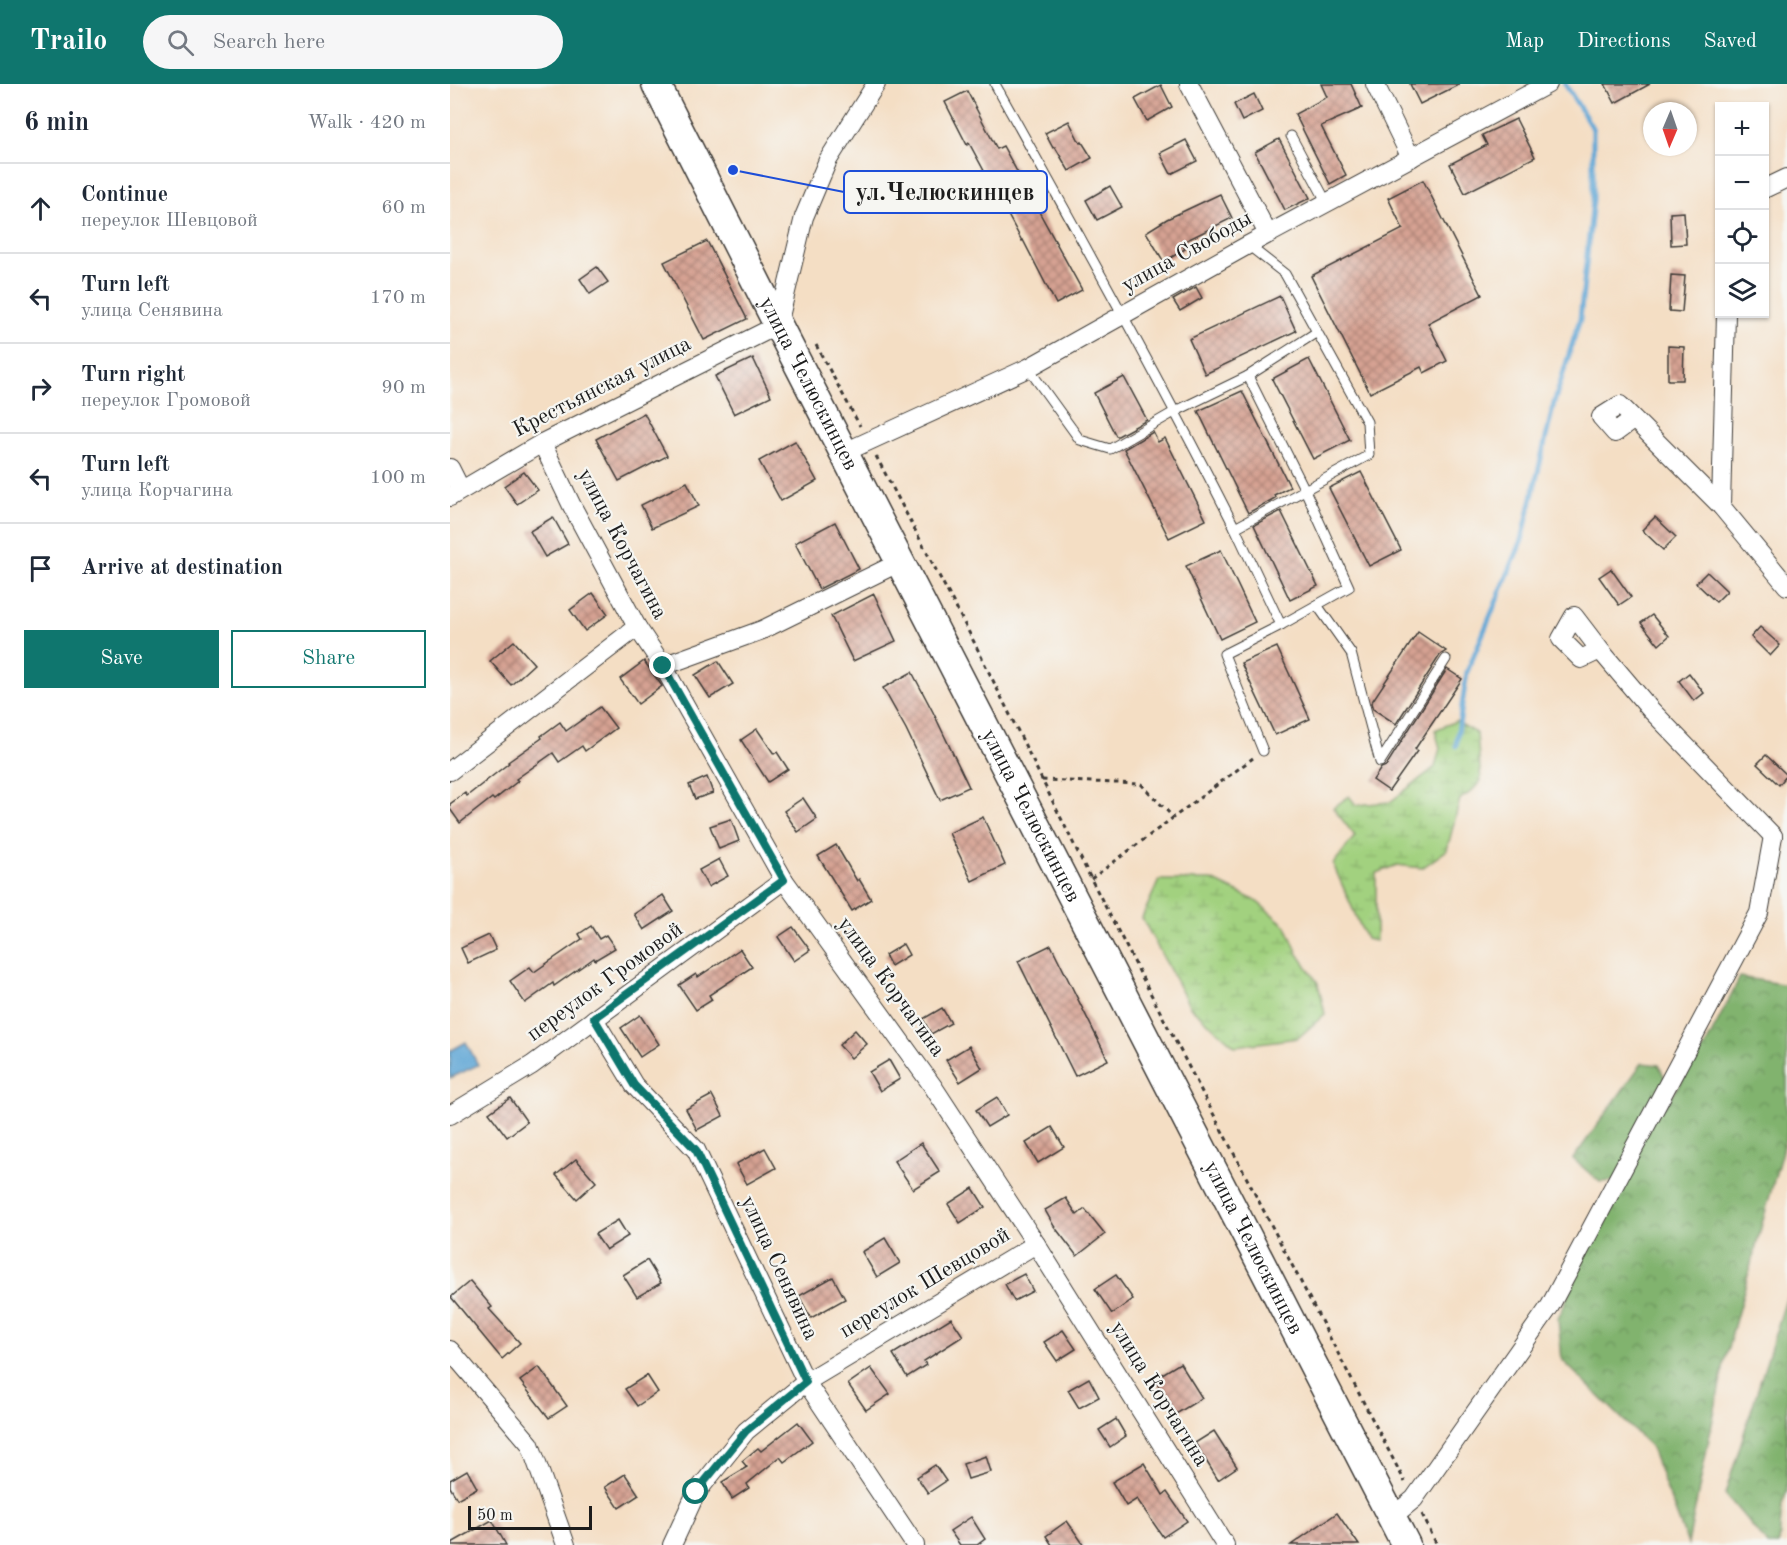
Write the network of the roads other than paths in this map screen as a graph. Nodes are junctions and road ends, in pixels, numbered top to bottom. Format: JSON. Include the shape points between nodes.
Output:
{"nodes":[{"id":1,"x":656,"y":84,"type":"edge"},
{"id":2,"x":876,"y":84,"type":"edge"},
{"id":3,"x":995,"y":84,"type":"edge"},
{"id":4,"x":1189,"y":84,"type":"edge"},
{"id":5,"x":1375,"y":84,"type":"edge"},
{"id":6,"x":1548,"y":84,"type":"edge"},
{"id":7,"x":1291,"y":136,"type":"dead end"},
{"id":8,"x":1411,"y":158,"type":"junction"},
{"id":9,"x":1787,"y":178,"type":"edge"},
{"id":10,"x":1769,"y":187,"type":"edge"},
{"id":11,"x":1327,"y":202,"type":"junction"},
{"id":12,"x":1268,"y":234,"type":"junction"},
{"id":13,"x":1248,"y":245,"type":"junction"},
{"id":14,"x":1124,"y":315,"type":"junction"},
{"id":15,"x":1726,"y":318,"type":"edge"},
{"id":16,"x":778,"y":325,"type":"junction"},
{"id":17,"x":1317,"y":332,"type":"junction"},
{"id":18,"x":1028,"y":369,"type":"junction"},
{"id":19,"x":1248,"y":376,"type":"junction"},
{"id":20,"x":1176,"y":411,"type":"junction"},
{"id":21,"x":1634,"y":419,"type":"dead end"},
{"id":22,"x":542,"y":443,"type":"junction"},
{"id":23,"x":857,"y":447,"type":"junction"},
{"id":24,"x":450,"y":468,"type":"edge"},
{"id":25,"x":1305,"y":490,"type":"junction"},
{"id":26,"x":456,"y":494,"type":"edge"},
{"id":27,"x":1721,"y":506,"type":"junction"},
{"id":28,"x":1235,"y":528,"type":"junction"},
{"id":29,"x":900,"y":562,"type":"junction"},
{"id":30,"x":1786,"y":583,"type":"edge"},
{"id":31,"x":1317,"y":605,"type":"junction"},
{"id":32,"x":1281,"y":626,"type":"junction"},
{"id":33,"x":637,"y":627,"type":"junction"},
{"id":34,"x":1600,"y":650,"type":"dead end"},
{"id":35,"x":1446,"y":659,"type":"dead end"},
{"id":36,"x":663,"y":666,"type":"junction"},
{"id":37,"x":1263,"y":751,"type":"road end"},
{"id":38,"x":450,"y":771,"type":"edge"},
{"id":39,"x":1780,"y":832,"type":"edge"},
{"id":40,"x":784,"y":880,"type":"junction"},
{"id":41,"x":594,"y":1018,"type":"junction"},
{"id":42,"x":450,"y":1115,"type":"edge"},
{"id":43,"x":1036,"y":1244,"type":"junction"},
{"id":44,"x":450,"y":1350,"type":"edge"},
{"id":45,"x":806,"y":1382,"type":"junction"},
{"id":46,"x":1392,"y":1517,"type":"junction"},
{"id":47,"x":566,"y":1545,"type":"edge"},
{"id":48,"x":672,"y":1545,"type":"edge"},
{"id":49,"x":915,"y":1545,"type":"edge"},
{"id":50,"x":1226,"y":1545,"type":"edge"},
{"id":51,"x":1406,"y":1545,"type":"edge"}],
"edges":[{"from":1,"to":16,"type":"main road","name":"улица Челюскинцев"},
{"from":2,"to":16,"type":"street","via":[[828,160],[804,217]]},
{"from":3,"to":14,"type":"lane"},
{"from":4,"to":12,"type":"street"},
{"from":5,"to":8,"type":"street"},
{"from":6,"to":8,"type":"street","name":"улица Свободы"},
{"from":7,"to":11,"type":"lane"},
{"from":8,"to":11,"type":"street","name":"улица Свободы"},
{"from":9,"to":10,"type":"street"},
{"from":11,"to":12,"type":"street","name":"улица Свободы"},
{"from":12,"to":13,"type":"street","name":"улица Свободы"},
{"from":13,"to":14,"type":"street","name":"улица Свободы"},
{"from":13,"to":17,"type":"lane","via":[[1285,274]]},
{"from":14,"to":18,"type":"street","name":"улица Свободы"},
{"from":14,"to":20,"type":"lane"},
{"from":15,"to":27,"type":"street"},
{"from":16,"to":22,"type":"street","name":"Крестьянская улица"},
{"from":16,"to":23,"type":"main road","name":"улица Челюскинцев"},
{"from":17,"to":19,"type":"lane"},
{"from":17,"to":25,"type":"lane","via":[[1367,422],[1369,455]]},
{"from":18,"to":20,"type":"lane","via":[[1080,440],[1110,449]]},
{"from":18,"to":23,"type":"street","name":"улица Свободы"},
{"from":19,"to":20,"type":"lane"},
{"from":19,"to":25,"type":"lane"},
{"from":20,"to":28,"type":"lane"},
{"from":21,"to":27,"type":"street"},
{"from":22,"to":26,"type":"street","name":"Крестьянская улица"},
{"from":22,"to":33,"type":"street","name":"улица Корчагина"},
{"from":23,"to":29,"type":"main road","name":"улица Челюскинцев"},
{"from":24,"to":26,"type":"street"},
{"from":25,"to":28,"type":"lane"},
{"from":25,"to":31,"type":"lane","via":[[1349,587]]},
{"from":27,"to":30,"type":"street"},
{"from":28,"to":32,"type":"lane"},
{"from":29,"to":36,"type":"street","via":[[762,630]]},
{"from":29,"to":46,"type":"main road","name":"улица Челюскинцев"},
{"from":31,"to":32,"type":"lane"},
{"from":31,"to":35,"type":"lane","via":[[1350,653],[1380,762]]},
{"from":32,"to":37,"type":"lane","via":[[1224,654]]},
{"from":33,"to":36,"type":"street","name":"улица Корчагина"},
{"from":33,"to":38,"type":"street"},
{"from":34,"to":39,"type":"street","via":[[1650,709]]},
{"from":36,"to":40,"type":"street","name":"улица Корчагина"},
{"from":39,"to":46,"type":"street","via":[[1759,913],[1550,1306],[1414,1499]]},
{"from":40,"to":41,"type":"street","name":"переулок Громовой"},
{"from":40,"to":43,"type":"street","name":"улица Корчагина","via":[[932,1085]]},
{"from":41,"to":42,"type":"street","name":"переулок Громовой","via":[[532,1065]]},
{"from":41,"to":45,"type":"street","name":"улица Сенявина","via":[[634,1085],[696,1150]]},
{"from":43,"to":45,"type":"street","name":"переулок Шевцовой"},
{"from":43,"to":50,"type":"street","name":"улица Корчагина"},
{"from":44,"to":47,"type":"street","via":[[530,1444]]},
{"from":45,"to":48,"type":"street","name":"переулок Шевцовой","via":[[746,1431],[696,1492]]},
{"from":45,"to":49,"type":"street","name":"улица Сенявина"},
{"from":46,"to":51,"type":"main road","name":"улица Челюскинцев"}]}
